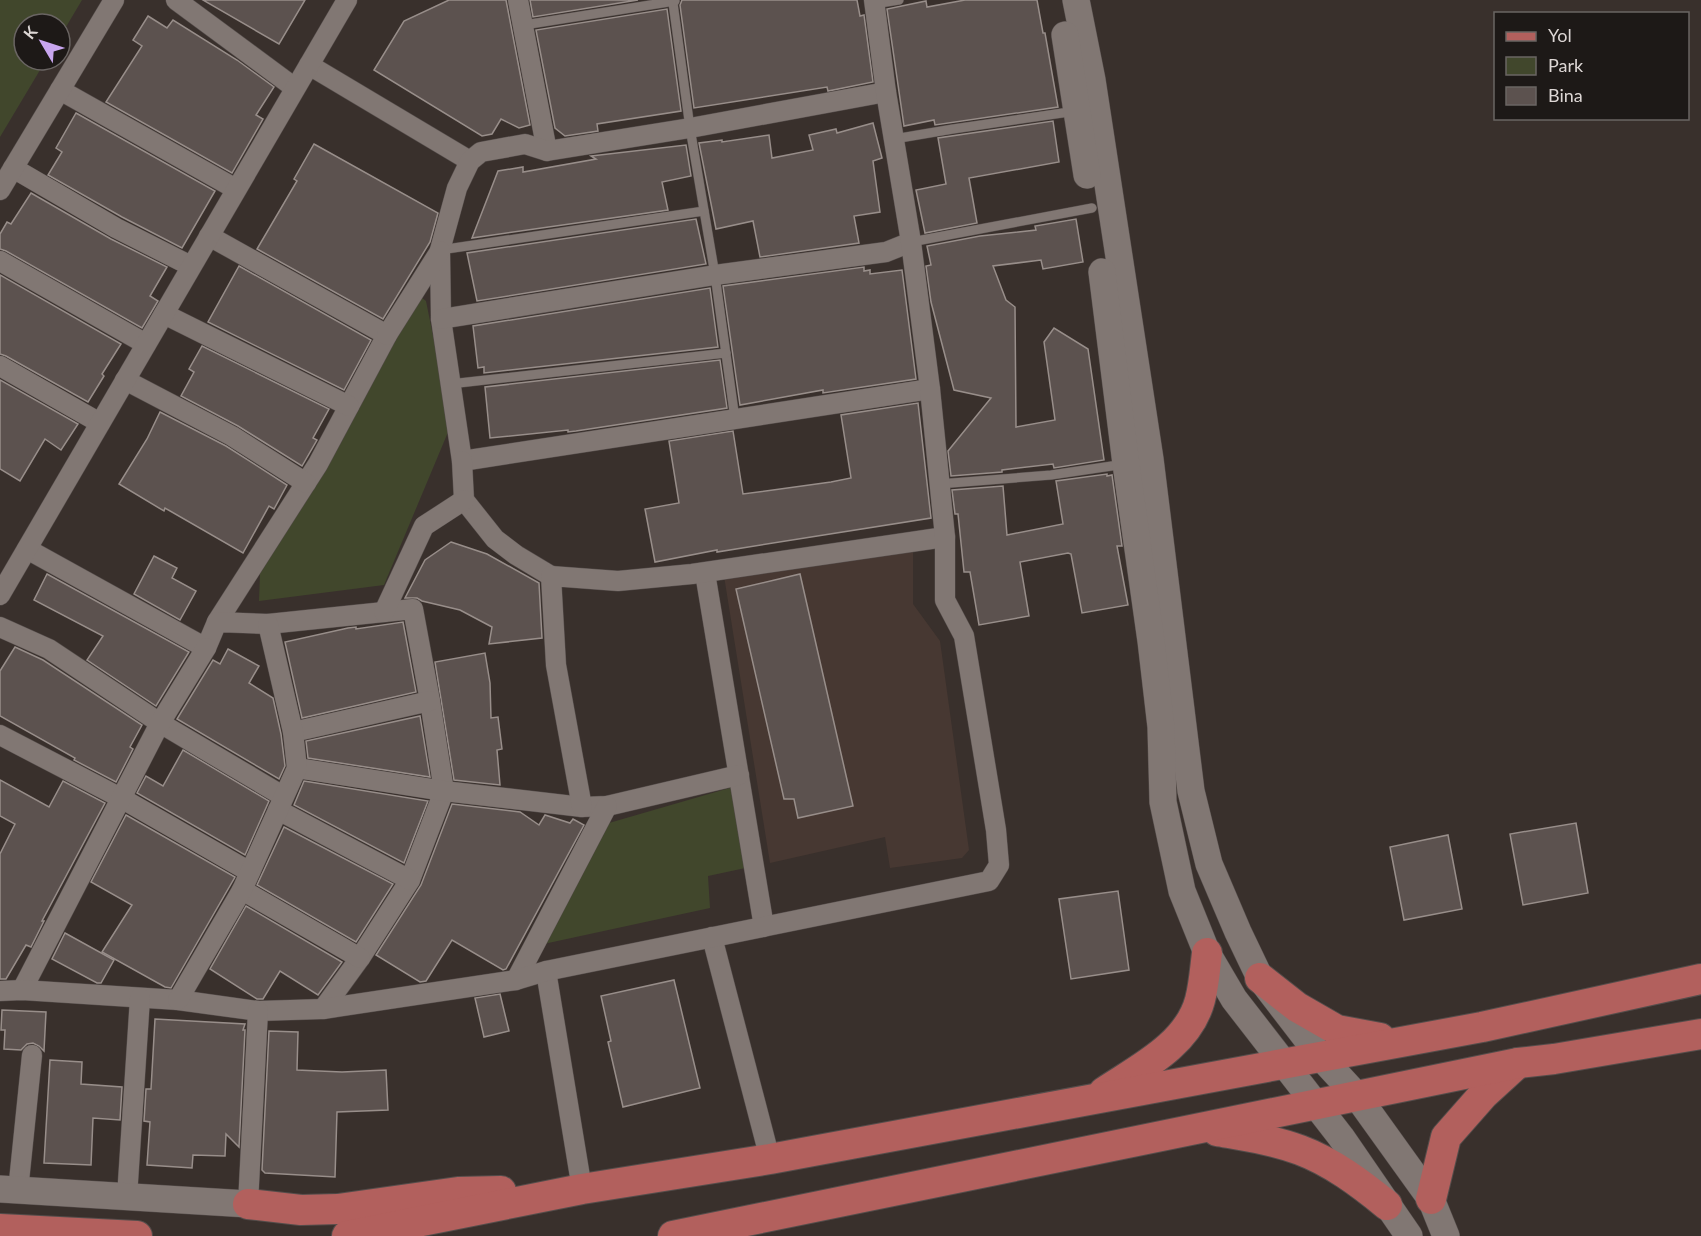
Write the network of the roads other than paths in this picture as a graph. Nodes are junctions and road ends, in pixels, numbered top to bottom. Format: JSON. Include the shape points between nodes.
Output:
{"nodes":[{"id":1,"x":114,"y":0,"type":"edge"},
{"id":2,"x":176,"y":0,"type":"edge"},
{"id":3,"x":346,"y":0,"type":"edge"},
{"id":4,"x":518,"y":0,"type":"edge"},
{"id":5,"x":899,"y":0,"type":"edge"},
{"id":6,"x":1059,"y":0,"type":"edge"},
{"id":7,"x":1076,"y":0,"type":"edge"},
{"id":8,"x":675,"y":2,"type":"edge"},
{"id":9,"x":874,"y":2,"type":"edge"},
{"id":10,"x":524,"y":25,"type":"junction"},
{"id":11,"x":309,"y":65,"type":"junction"},
{"id":12,"x":295,"y":88,"type":"junction"},
{"id":13,"x":60,"y":90,"type":"junction"},
{"id":14,"x":886,"y":92,"type":"junction"},
{"id":15,"x":1077,"y":111,"type":"junction"},
{"id":16,"x":690,"y":128,"type":"junction"},
{"id":17,"x":894,"y":140,"type":"junction"},
{"id":18,"x":547,"y":151,"type":"junction"},
{"id":19,"x":470,"y":161,"type":"junction"},
{"id":20,"x":13,"y":168,"type":"junction"},
{"id":21,"x":236,"y":189,"type":"junction"},
{"id":22,"x":0,"y":190,"type":"edge"},
{"id":23,"x":1092,"y":208,"type":"junction"},
{"id":24,"x":704,"y":211,"type":"junction"},
{"id":25,"x":209,"y":236,"type":"junction"},
{"id":26,"x":911,"y":242,"type":"junction"},
{"id":27,"x":440,"y":250,"type":"junction"},
{"id":28,"x":0,"y":261,"type":"edge"},
{"id":29,"x":191,"y":266,"type":"junction"},
{"id":30,"x":715,"y":275,"type":"junction"},
{"id":31,"x":164,"y":314,"type":"junction"},
{"id":32,"x":441,"y":319,"type":"junction"},
{"id":33,"x":387,"y":335,"type":"junction"},
{"id":34,"x":146,"y":344,"type":"junction"},
{"id":35,"x":726,"y":353,"type":"junction"},
{"id":36,"x":0,"y":366,"type":"edge"},
{"id":37,"x":125,"y":380,"type":"junction"},
{"id":38,"x":450,"y":384,"type":"junction"},
{"id":39,"x":930,"y":389,"type":"junction"},
{"id":40,"x":348,"y":406,"type":"junction"},
{"id":41,"x":735,"y":419,"type":"junction"},
{"id":42,"x":100,"y":423,"type":"junction"},
{"id":43,"x":462,"y":461,"type":"junction"},
{"id":44,"x":1126,"y":464,"type":"junction"},
{"id":45,"x":306,"y":483,"type":"junction"},
{"id":46,"x":939,"y":484,"type":"junction"},
{"id":47,"x":464,"y":500,"type":"junction"},
{"id":48,"x":945,"y":537,"type":"junction"},
{"id":49,"x":27,"y":549,"type":"junction"},
{"id":50,"x":8,"y":565,"type":"edge"},
{"id":51,"x":705,"y":573,"type":"junction"},
{"id":52,"x":551,"y":576,"type":"junction"},
{"id":53,"x":0,"y":595,"type":"edge"},
{"id":54,"x":384,"y":612,"type":"junction"},
{"id":55,"x":217,"y":622,"type":"junction"},
{"id":56,"x":268,"y":624,"type":"junction"},
{"id":57,"x":0,"y":627,"type":"edge"},
{"id":58,"x":206,"y":648,"type":"junction"},
{"id":59,"x":430,"y":701,"type":"junction"},
{"id":60,"x":160,"y":723,"type":"junction"},
{"id":61,"x":293,"y":732,"type":"junction"},
{"id":62,"x":0,"y":735,"type":"edge"},
{"id":63,"x":297,"y":768,"type":"junction"},
{"id":64,"x":739,"y":775,"type":"junction"},
{"id":65,"x":444,"y":791,"type":"junction"},
{"id":66,"x":121,"y":798,"type":"junction"},
{"id":67,"x":281,"y":803,"type":"junction"},
{"id":68,"x":607,"y":806,"type":"junction"},
{"id":69,"x":582,"y":807,"type":"junction"},
{"id":70,"x":410,"y":880,"type":"junction"},
{"id":71,"x":246,"y":881,"type":"junction"},
{"id":72,"x":764,"y":927,"type":"junction"},
{"id":73,"x":712,"y":937,"type":"junction"},
{"id":74,"x":1207,"y":953,"type":"junction"},
{"id":75,"x":360,"y":958,"type":"junction"},
{"id":76,"x":546,"y":971,"type":"junction"},
{"id":77,"x":1260,"y":978,"type":"junction"},
{"id":78,"x":1701,"y":979,"type":"edge"},
{"id":79,"x":516,"y":980,"type":"junction"},
{"id":80,"x":22,"y":990,"type":"junction"},
{"id":81,"x":0,"y":991,"type":"edge"},
{"id":82,"x":140,"y":998,"type":"junction"},
{"id":83,"x":178,"y":1000,"type":"junction"},
{"id":84,"x":323,"y":1009,"type":"junction"},
{"id":85,"x":258,"y":1011,"type":"junction"},
{"id":86,"x":1701,"y":1034,"type":"edge"},
{"id":87,"x":1404,"y":1041,"type":"junction"},
{"id":88,"x":32,"y":1055,"type":"dead end"},
{"id":89,"x":1320,"y":1056,"type":"junction"},
{"id":90,"x":1285,"y":1063,"type":"junction"},
{"id":91,"x":1518,"y":1063,"type":"junction"},
{"id":92,"x":1357,"y":1096,"type":"junction"},
{"id":93,"x":1094,"y":1099,"type":"junction"},
{"id":94,"x":1314,"y":1104,"type":"junction"},
{"id":95,"x":1199,"y":1128,"type":"junction"},
{"id":96,"x":770,"y":1159,"type":"junction"},
{"id":97,"x":582,"y":1189,"type":"junction"},
{"id":98,"x":9,"y":1190,"type":"edge"},
{"id":99,"x":127,"y":1197,"type":"junction"},
{"id":100,"x":1431,"y":1199,"type":"junction"},
{"id":101,"x":248,"y":1204,"type":"junction"},
{"id":102,"x":1387,"y":1205,"type":"junction"},
{"id":103,"x":772,"y":1226,"type":"edge"},
{"id":104,"x":0,"y":1229,"type":"edge"},
{"id":105,"x":137,"y":1236,"type":"edge"},
{"id":106,"x":347,"y":1236,"type":"edge"},
{"id":107,"x":673,"y":1236,"type":"edge"},
{"id":108,"x":1409,"y":1236,"type":"edge"},
{"id":109,"x":1446,"y":1236,"type":"edge"}],
"edges":[{"from":1,"to":13,"type":"street"},
{"from":2,"to":12,"type":"street"},
{"from":3,"to":11,"type":"street"},
{"from":4,"to":10,"type":"street"},
{"from":5,"to":9,"type":"lane"},
{"from":6,"to":15,"type":"main road"},
{"from":7,"to":77,"type":"main road","via":[[1092,80],[1150,459],[1191,791],[1209,864]]},
{"from":8,"to":10,"type":"lane"},
{"from":8,"to":16,"type":"lane"},
{"from":9,"to":14,"type":"street"},
{"from":10,"to":18,"type":"street"},
{"from":11,"to":12,"type":"street"},
{"from":11,"to":19,"type":"street"},
{"from":12,"to":21,"type":"street"},
{"from":13,"to":20,"type":"street"},
{"from":13,"to":21,"type":"street"},
{"from":14,"to":16,"type":"street"},
{"from":14,"to":17,"type":"street"},
{"from":15,"to":17,"type":"lane"},
{"from":15,"to":23,"type":"main road"},
{"from":16,"to":18,"type":"street"},
{"from":16,"to":24,"type":"lane"},
{"from":17,"to":26,"type":"street"},
{"from":18,"to":19,"type":"street","via":[[525,144],[481,152]]},
{"from":19,"to":27,"type":"street"},
{"from":20,"to":22,"type":"street"},
{"from":20,"to":29,"type":"street"},
{"from":21,"to":25,"type":"street"},
{"from":23,"to":26,"type":"lane"},
{"from":23,"to":44,"type":"main road"},
{"from":24,"to":27,"type":"lane"},
{"from":24,"to":30,"type":"lane"},
{"from":25,"to":29,"type":"street"},
{"from":25,"to":33,"type":"street"},
{"from":26,"to":30,"type":"street","via":[[886,252]]},
{"from":26,"to":39,"type":"street"},
{"from":27,"to":32,"type":"street"},
{"from":27,"to":33,"type":"street"},
{"from":28,"to":34,"type":"street"},
{"from":29,"to":31,"type":"street"},
{"from":30,"to":32,"type":"street"},
{"from":30,"to":35,"type":"lane"},
{"from":31,"to":34,"type":"street"},
{"from":31,"to":40,"type":"street"},
{"from":32,"to":38,"type":"street"},
{"from":33,"to":40,"type":"street"},
{"from":34,"to":37,"type":"street"},
{"from":35,"to":38,"type":"lane"},
{"from":35,"to":41,"type":"lane"},
{"from":36,"to":42,"type":"street"},
{"from":37,"to":42,"type":"street"},
{"from":37,"to":45,"type":"street","via":[[232,436]]},
{"from":38,"to":43,"type":"street"},
{"from":39,"to":41,"type":"street"},
{"from":39,"to":46,"type":"street"},
{"from":40,"to":45,"type":"street"},
{"from":41,"to":43,"type":"street"},
{"from":42,"to":49,"type":"street"},
{"from":43,"to":47,"type":"street"},
{"from":44,"to":46,"type":"lane"},
{"from":44,"to":74,"type":"main road","via":[[1152,641],[1161,727],[1163,802],[1182,891]]},
{"from":45,"to":55,"type":"street"},
{"from":46,"to":48,"type":"street"},
{"from":47,"to":52,"type":"street","via":[[495,539]]},
{"from":47,"to":54,"type":"street","via":[[424,526]]},
{"from":48,"to":51,"type":"street"},
{"from":48,"to":72,"type":"street","via":[[945,600],[964,636],[999,865],[989,881]]},
{"from":49,"to":50,"type":"street"},
{"from":49,"to":58,"type":"street"},
{"from":50,"to":53,"type":"street"},
{"from":51,"to":52,"type":"street","via":[[618,581]]},
{"from":51,"to":64,"type":"street"},
{"from":52,"to":69,"type":"street","via":[[555,665]]},
{"from":54,"to":56,"type":"street"},
{"from":54,"to":59,"type":"street","via":[[413,609]]},
{"from":55,"to":56,"type":"street"},
{"from":55,"to":58,"type":"street"},
{"from":56,"to":61,"type":"street"},
{"from":57,"to":60,"type":"street","via":[[49,649]]},
{"from":58,"to":60,"type":"street"},
{"from":59,"to":61,"type":"street"},
{"from":59,"to":65,"type":"street"},
{"from":60,"to":66,"type":"street"},
{"from":60,"to":67,"type":"street"},
{"from":61,"to":63,"type":"street"},
{"from":62,"to":66,"type":"street"},
{"from":63,"to":65,"type":"street"},
{"from":63,"to":67,"type":"street"},
{"from":64,"to":68,"type":"street"},
{"from":64,"to":72,"type":"street"},
{"from":65,"to":69,"type":"street"},
{"from":65,"to":70,"type":"street"},
{"from":66,"to":71,"type":"street"},
{"from":66,"to":80,"type":"street"},
{"from":67,"to":70,"type":"street"},
{"from":67,"to":71,"type":"street"},
{"from":68,"to":69,"type":"street"},
{"from":68,"to":79,"type":"street"},
{"from":70,"to":75,"type":"street"},
{"from":71,"to":75,"type":"street"},
{"from":71,"to":83,"type":"street"},
{"from":72,"to":73,"type":"street"},
{"from":73,"to":76,"type":"street"},
{"from":73,"to":96,"type":"street"},
{"from":74,"to":90,"type":"main road","via":[[1234,999]]},
{"from":74,"to":93,"type":"main road","via":[[1200,1000],[1190,1023],[1173,1044]]},
{"from":75,"to":84,"type":"street"},
{"from":76,"to":79,"type":"street"},
{"from":76,"to":97,"type":"street"},
{"from":77,"to":87,"type":"main road","via":[[1297,1007],[1337,1030]]},
{"from":77,"to":89,"type":"main road"},
{"from":78,"to":87,"type":"main road"},
{"from":79,"to":84,"type":"street"},
{"from":80,"to":81,"type":"street"},
{"from":80,"to":82,"type":"street"},
{"from":82,"to":83,"type":"street"},
{"from":82,"to":99,"type":"street"},
{"from":83,"to":85,"type":"street"},
{"from":84,"to":85,"type":"street"},
{"from":85,"to":101,"type":"street"},
{"from":86,"to":91,"type":"main road"},
{"from":87,"to":89,"type":"main road"},
{"from":88,"to":98,"type":"street"},
{"from":89,"to":90,"type":"main road"},
{"from":89,"to":92,"type":"main road"},
{"from":90,"to":93,"type":"main road"},
{"from":90,"to":94,"type":"main road"},
{"from":91,"to":92,"type":"main road"},
{"from":91,"to":100,"type":"main road","via":[[1446,1137]]},
{"from":92,"to":94,"type":"main road"},
{"from":92,"to":100,"type":"main road"},
{"from":93,"to":96,"type":"main road"},
{"from":94,"to":95,"type":"main road"},
{"from":94,"to":102,"type":"main road"},
{"from":95,"to":102,"type":"main road","via":[[1301,1150],[1352,1177]]},
{"from":95,"to":103,"type":"main road"},
{"from":96,"to":97,"type":"main road"},
{"from":97,"to":101,"type":"main road","via":[[458,1192],[338,1209],[301,1210]]},
{"from":97,"to":106,"type":"main road"},
{"from":98,"to":99,"type":"main road"},
{"from":99,"to":101,"type":"main road"},
{"from":100,"to":109,"type":"main road"},
{"from":102,"to":108,"type":"main road"},
{"from":103,"to":107,"type":"main road"},
{"from":104,"to":105,"type":"main road"}]}
